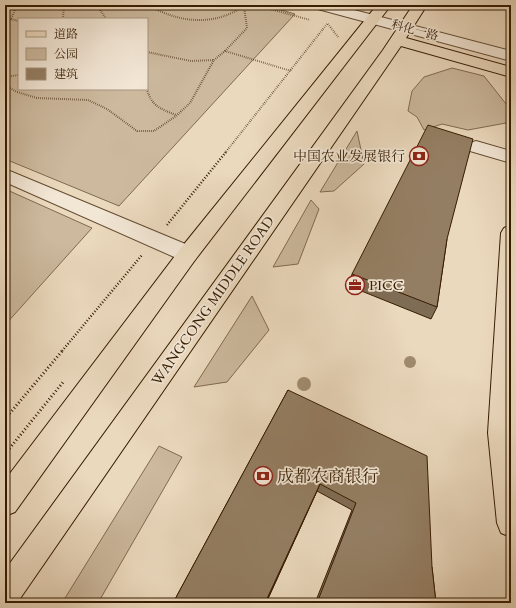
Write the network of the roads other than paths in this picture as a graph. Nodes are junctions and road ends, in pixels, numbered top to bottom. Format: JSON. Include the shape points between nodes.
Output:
{"nodes":[{"id":1,"x":319,"y":5,"type":"edge"},
{"id":2,"x":420,"y":5,"type":"edge"},
{"id":3,"x":379,"y":12,"type":"edge"},
{"id":4,"x":401,"y":34,"type":"junction"},
{"id":5,"x":510,"y":70,"type":"edge"},
{"id":6,"x":476,"y":147,"type":"dead end"},
{"id":7,"x":511,"y":157,"type":"edge"},
{"id":8,"x":5,"y":175,"type":"edge"},
{"id":9,"x":511,"y":233,"type":"edge"},
{"id":10,"x":188,"y":254,"type":"junction"},
{"id":11,"x":5,"y":502,"type":"edge"},
{"id":12,"x":511,"y":523,"type":"edge"},
{"id":13,"x":5,"y":595,"type":"edge"}],
"edges":[{"from":1,"to":3,"type":"street","name":"科化一路"},
{"from":2,"to":4,"type":"main road","name":"WANGCONG MIDDLE ROAD"},
{"from":3,"to":4,"type":"street","name":"科化一路"},
{"from":3,"to":10,"type":"main road"},
{"from":4,"to":5,"type":"main road"},
{"from":4,"to":13,"type":"main road","name":"WANGCONG MIDDLE ROAD"},
{"from":6,"to":7,"type":"street"},
{"from":8,"to":10,"type":"street"},
{"from":9,"to":12,"type":"main road","via":[[501,433]]},
{"from":10,"to":11,"type":"main road"}]}
